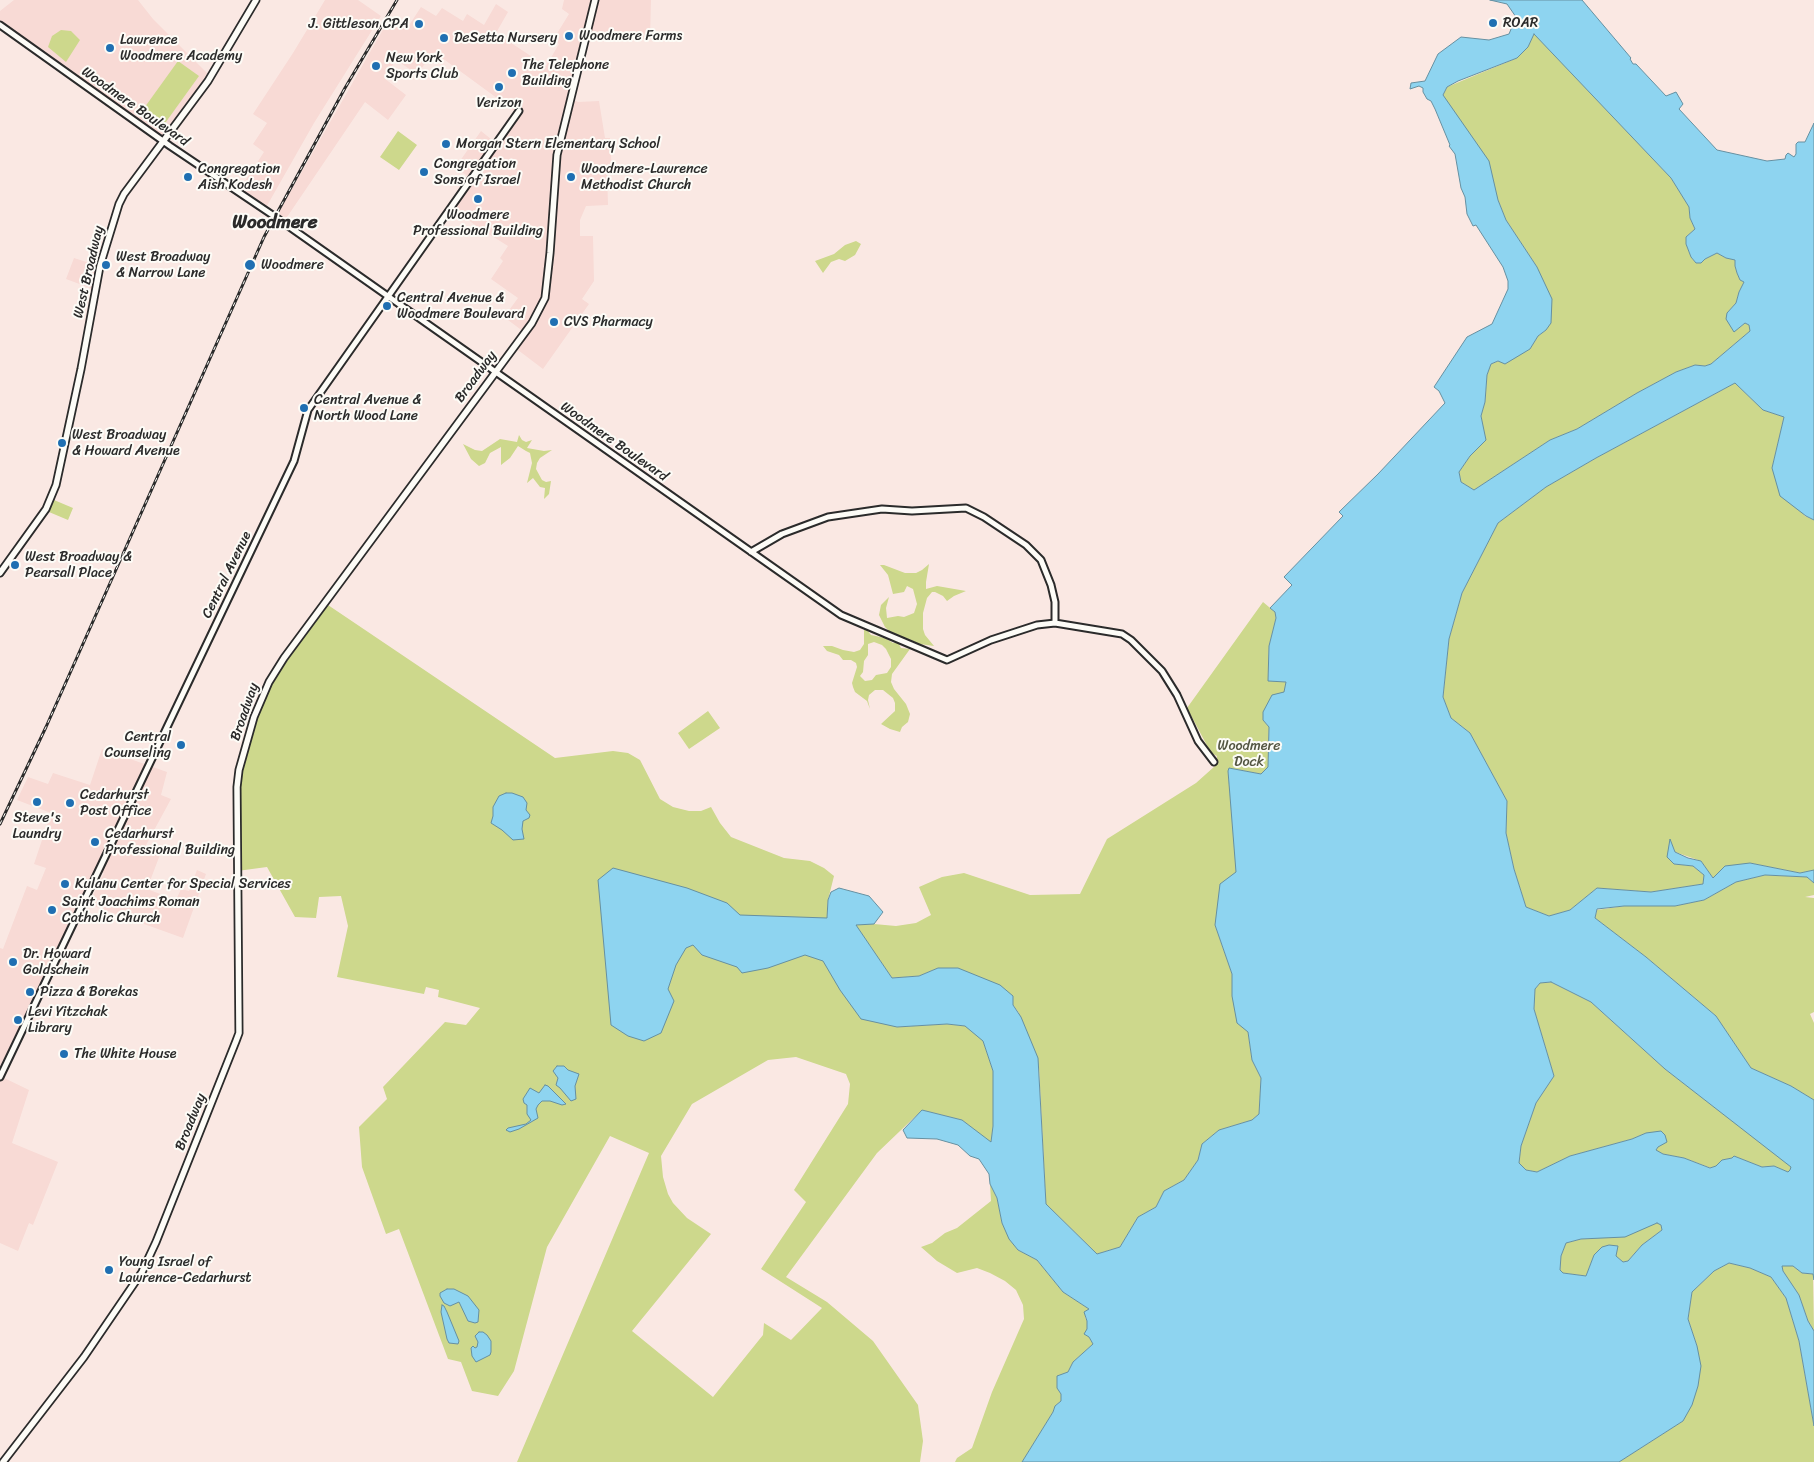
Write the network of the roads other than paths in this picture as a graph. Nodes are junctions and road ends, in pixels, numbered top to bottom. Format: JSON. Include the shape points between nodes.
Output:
{"nodes":[{"id":1,"x":256,"y":0,"type":"edge"},
{"id":2,"x":595,"y":0,"type":"edge"},
{"id":3,"x":0,"y":25,"type":"edge"},
{"id":4,"x":518,"y":111,"type":"dead end"},
{"id":5,"x":164,"y":140,"type":"junction"},
{"id":6,"x":388,"y":297,"type":"junction"},
{"id":7,"x":495,"y":372,"type":"junction"},
{"id":8,"x":751,"y":552,"type":"junction"},
{"id":9,"x":0,"y":574,"type":"edge"},
{"id":10,"x":1055,"y":623,"type":"junction"},
{"id":11,"x":1214,"y":762,"type":"dead end"},
{"id":12,"x":0,"y":1077,"type":"edge"},
{"id":13,"x":2,"y":1462,"type":"edge"}],
"edges":[{"from":1,"to":5,"type":"main road","name":"West Broadway","via":[[208,81]]},
{"from":2,"to":7,"type":"main road","name":"Broadway","via":[[557,155],[545,298],[538,313]]},
{"from":3,"to":5,"type":"street","name":"Woodmere Boulevard"},
{"from":4,"to":6,"type":"street","name":"Central Avenue"},
{"from":5,"to":6,"type":"street","name":"Woodmere Boulevard"},
{"from":5,"to":9,"type":"main road","name":"West Broadway","via":[[124,194],[114,218],[100,266],[53,495]]},
{"from":6,"to":7,"type":"street","name":"Woodmere Boulevard"},
{"from":6,"to":12,"type":"street","name":"Central Avenue","via":[[308,410],[294,460]]},
{"from":7,"to":8,"type":"street","name":"Woodmere Boulevard"},
{"from":7,"to":13,"type":"main road","name":"Broadway","via":[[284,658],[259,702],[237,787],[236,1041],[142,1272],[84,1356]]},
{"from":8,"to":10,"type":"street","name":"Woodmere Boulevard","via":[[840,615],[947,660],[1021,629]]},
{"from":8,"to":10,"type":"street","via":[[782,534],[828,517],[882,509],[912,512],[966,508],[1036,554],[1051,584]]},
{"from":10,"to":11,"type":"street","name":"Woodmere Boulevard","via":[[1122,634],[1131,640],[1172,685],[1198,741]]}]}
